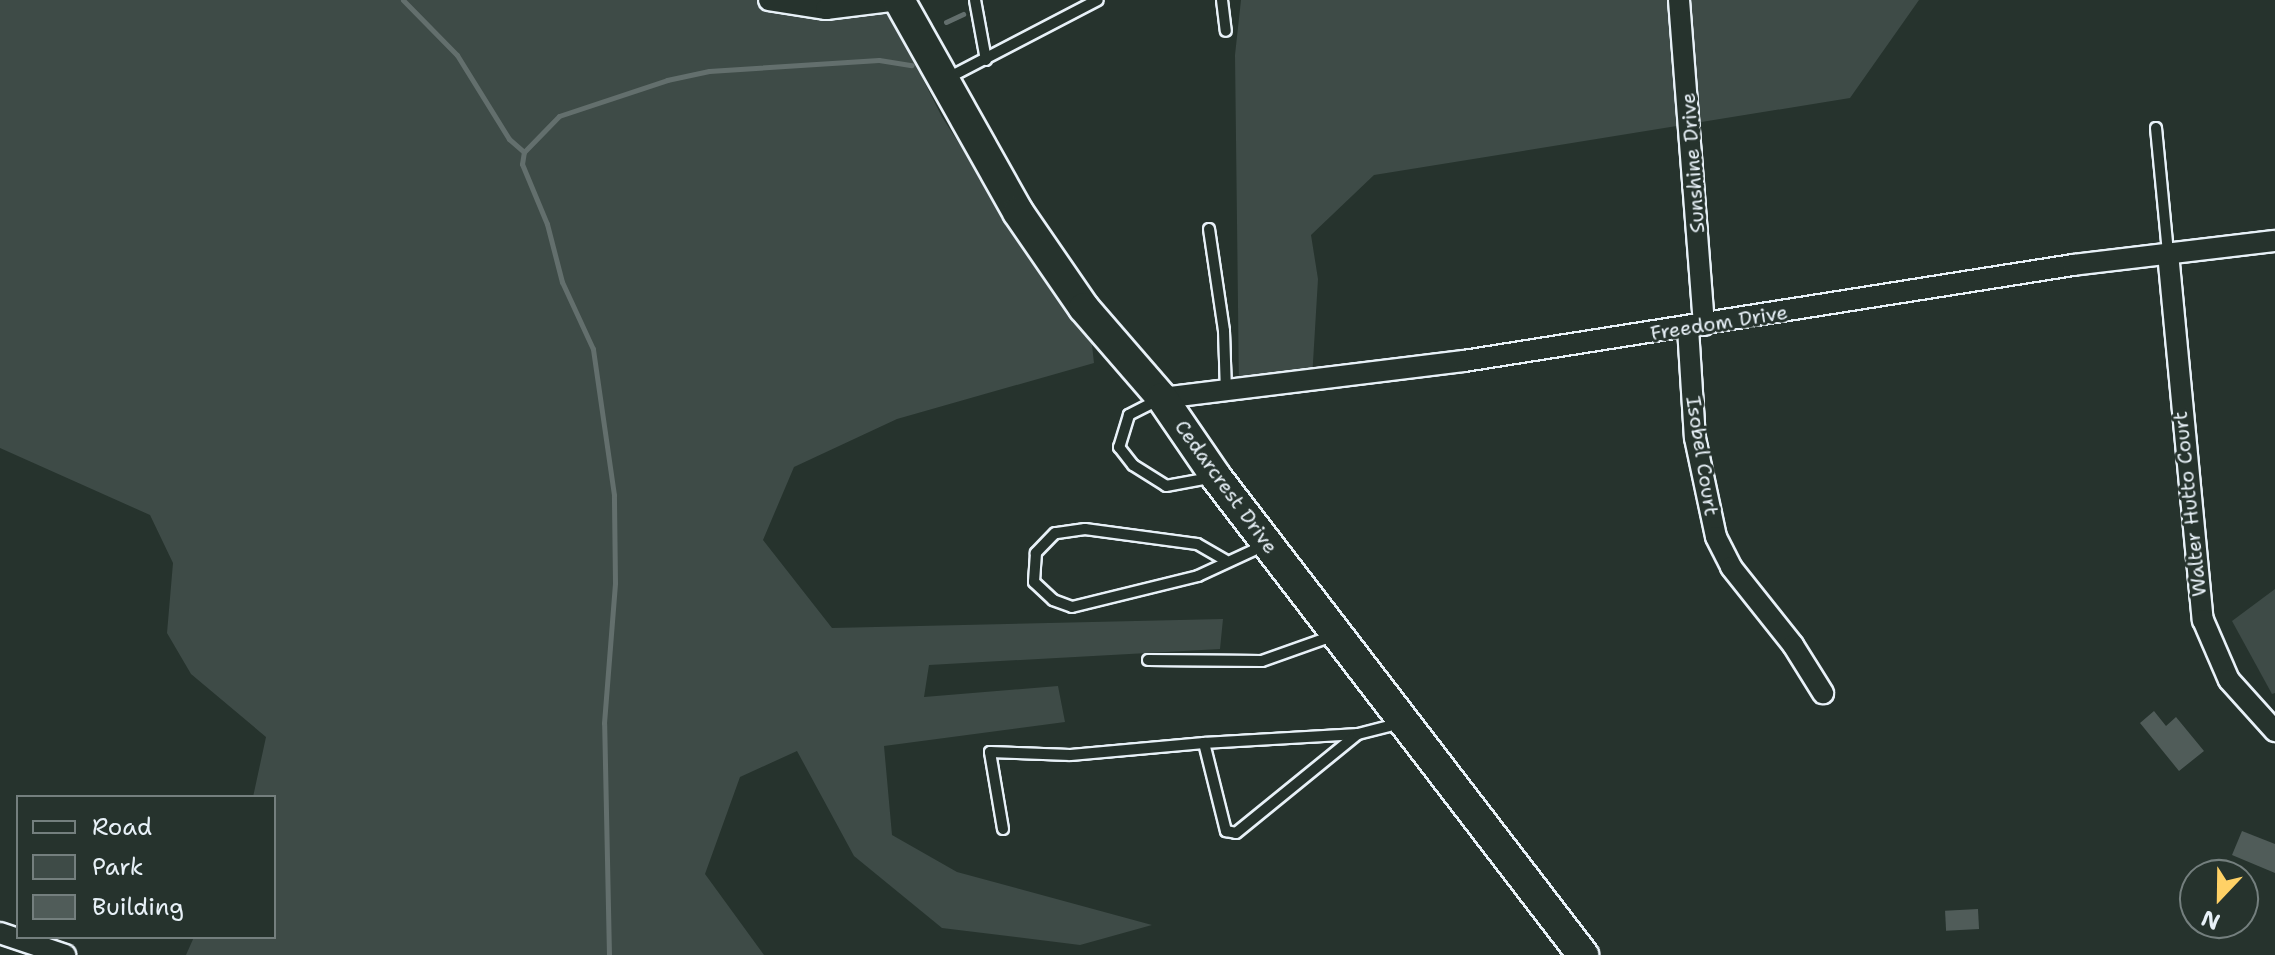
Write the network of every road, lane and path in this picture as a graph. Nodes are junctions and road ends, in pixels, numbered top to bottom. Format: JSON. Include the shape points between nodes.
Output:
{"nodes":[{"id":1,"x":769,"y":0,"type":"edge"},
{"id":2,"x":898,"y":0,"type":"edge"},
{"id":3,"x":975,"y":0,"type":"edge"},
{"id":4,"x":1098,"y":0,"type":"edge"},
{"id":5,"x":1222,"y":0,"type":"edge"},
{"id":6,"x":1679,"y":0,"type":"edge"},
{"id":7,"x":1226,"y":31,"type":"dead end"},
{"id":8,"x":986,"y":60,"type":"junction"},
{"id":9,"x":940,"y":82,"type":"junction"},
{"id":10,"x":2156,"y":128,"type":"dead end"},
{"id":11,"x":1209,"y":229,"type":"dead end"},
{"id":12,"x":2275,"y":241,"type":"edge"},
{"id":13,"x":2168,"y":253,"type":"junction"},
{"id":14,"x":1696,"y":327,"type":"junction"},
{"id":15,"x":1226,"y":390,"type":"junction"},
{"id":16,"x":1162,"y":398,"type":"junction"},
{"id":17,"x":1216,"y":477,"type":"junction"},
{"id":18,"x":1268,"y":544,"type":"junction"},
{"id":19,"x":1225,"y":560,"type":"junction"},
{"id":20,"x":1337,"y":635,"type":"junction"},
{"id":21,"x":1148,"y":660,"type":"dead end"},
{"id":22,"x":1823,"y":693,"type":"dead end"},
{"id":23,"x":1402,"y":722,"type":"junction"},
{"id":24,"x":2275,"y":731,"type":"edge"},
{"id":25,"x":1358,"y":734,"type":"junction"},
{"id":26,"x":1204,"y":743,"type":"junction"},
{"id":27,"x":1003,"y":829,"type":"dead end"},
{"id":28,"x":18,"y":939,"type":"edge"},
{"id":29,"x":1577,"y":953,"type":"edge"},
{"id":30,"x":65,"y":955,"type":"edge"}],
"edges":[{"from":1,"to":2,"type":"street","via":[[826,9]]},
{"from":2,"to":9,"type":"street","name":"Cedarcrest Drive"},
{"from":3,"to":8,"type":"lane"},
{"from":4,"to":8,"type":"lane"},
{"from":5,"to":7,"type":"lane"},
{"from":6,"to":14,"type":"street","name":"Sunshine Drive"},
{"from":8,"to":9,"type":"lane"},
{"from":9,"to":16,"type":"street","name":"Cedarcrest Drive","via":[[1076,297]]},
{"from":10,"to":13,"type":"lane"},
{"from":11,"to":15,"type":"lane","via":[[1224,331]]},
{"from":12,"to":13,"type":"street","name":"Freedom Drive"},
{"from":13,"to":14,"type":"street","name":"Freedom Drive"},
{"from":13,"to":24,"type":"street","name":"Walter Hutto Court","via":[[2203,620],[2229,680]]},
{"from":14,"to":15,"type":"street","name":"Freedom Drive"},
{"from":14,"to":22,"type":"street","name":"Isobel Court","via":[[1695,438],[1716,537],[1731,567],[1793,645]]},
{"from":15,"to":16,"type":"street","name":"Freedom Drive"},
{"from":16,"to":17,"type":"street","name":"Cedarcrest Drive"},
{"from":16,"to":17,"type":"lane","via":[[1129,415],[1119,447],[1133,465],[1166,486]]},
{"from":17,"to":18,"type":"street","name":"Cedarcrest Drive"},
{"from":18,"to":19,"type":"lane"},
{"from":18,"to":20,"type":"street","name":"Cedarcrest Drive"},
{"from":19,"to":19,"type":"lane","via":[[1198,576],[1072,607],[1053,600],[1034,582],[1036,553],[1055,533],[1070,531],[1197,544]]},
{"from":20,"to":21,"type":"lane","via":[[1262,661]]},
{"from":20,"to":23,"type":"street","name":"Cedarcrest Drive"},
{"from":23,"to":25,"type":"lane"},
{"from":23,"to":29,"type":"street","name":"Cedarcrest Drive"},
{"from":25,"to":26,"type":"lane"},
{"from":25,"to":26,"type":"lane","via":[[1236,833],[1226,831]]},
{"from":26,"to":27,"type":"lane","via":[[1070,755],[990,752]]},
{"from":28,"to":30,"type":"street"}]}
